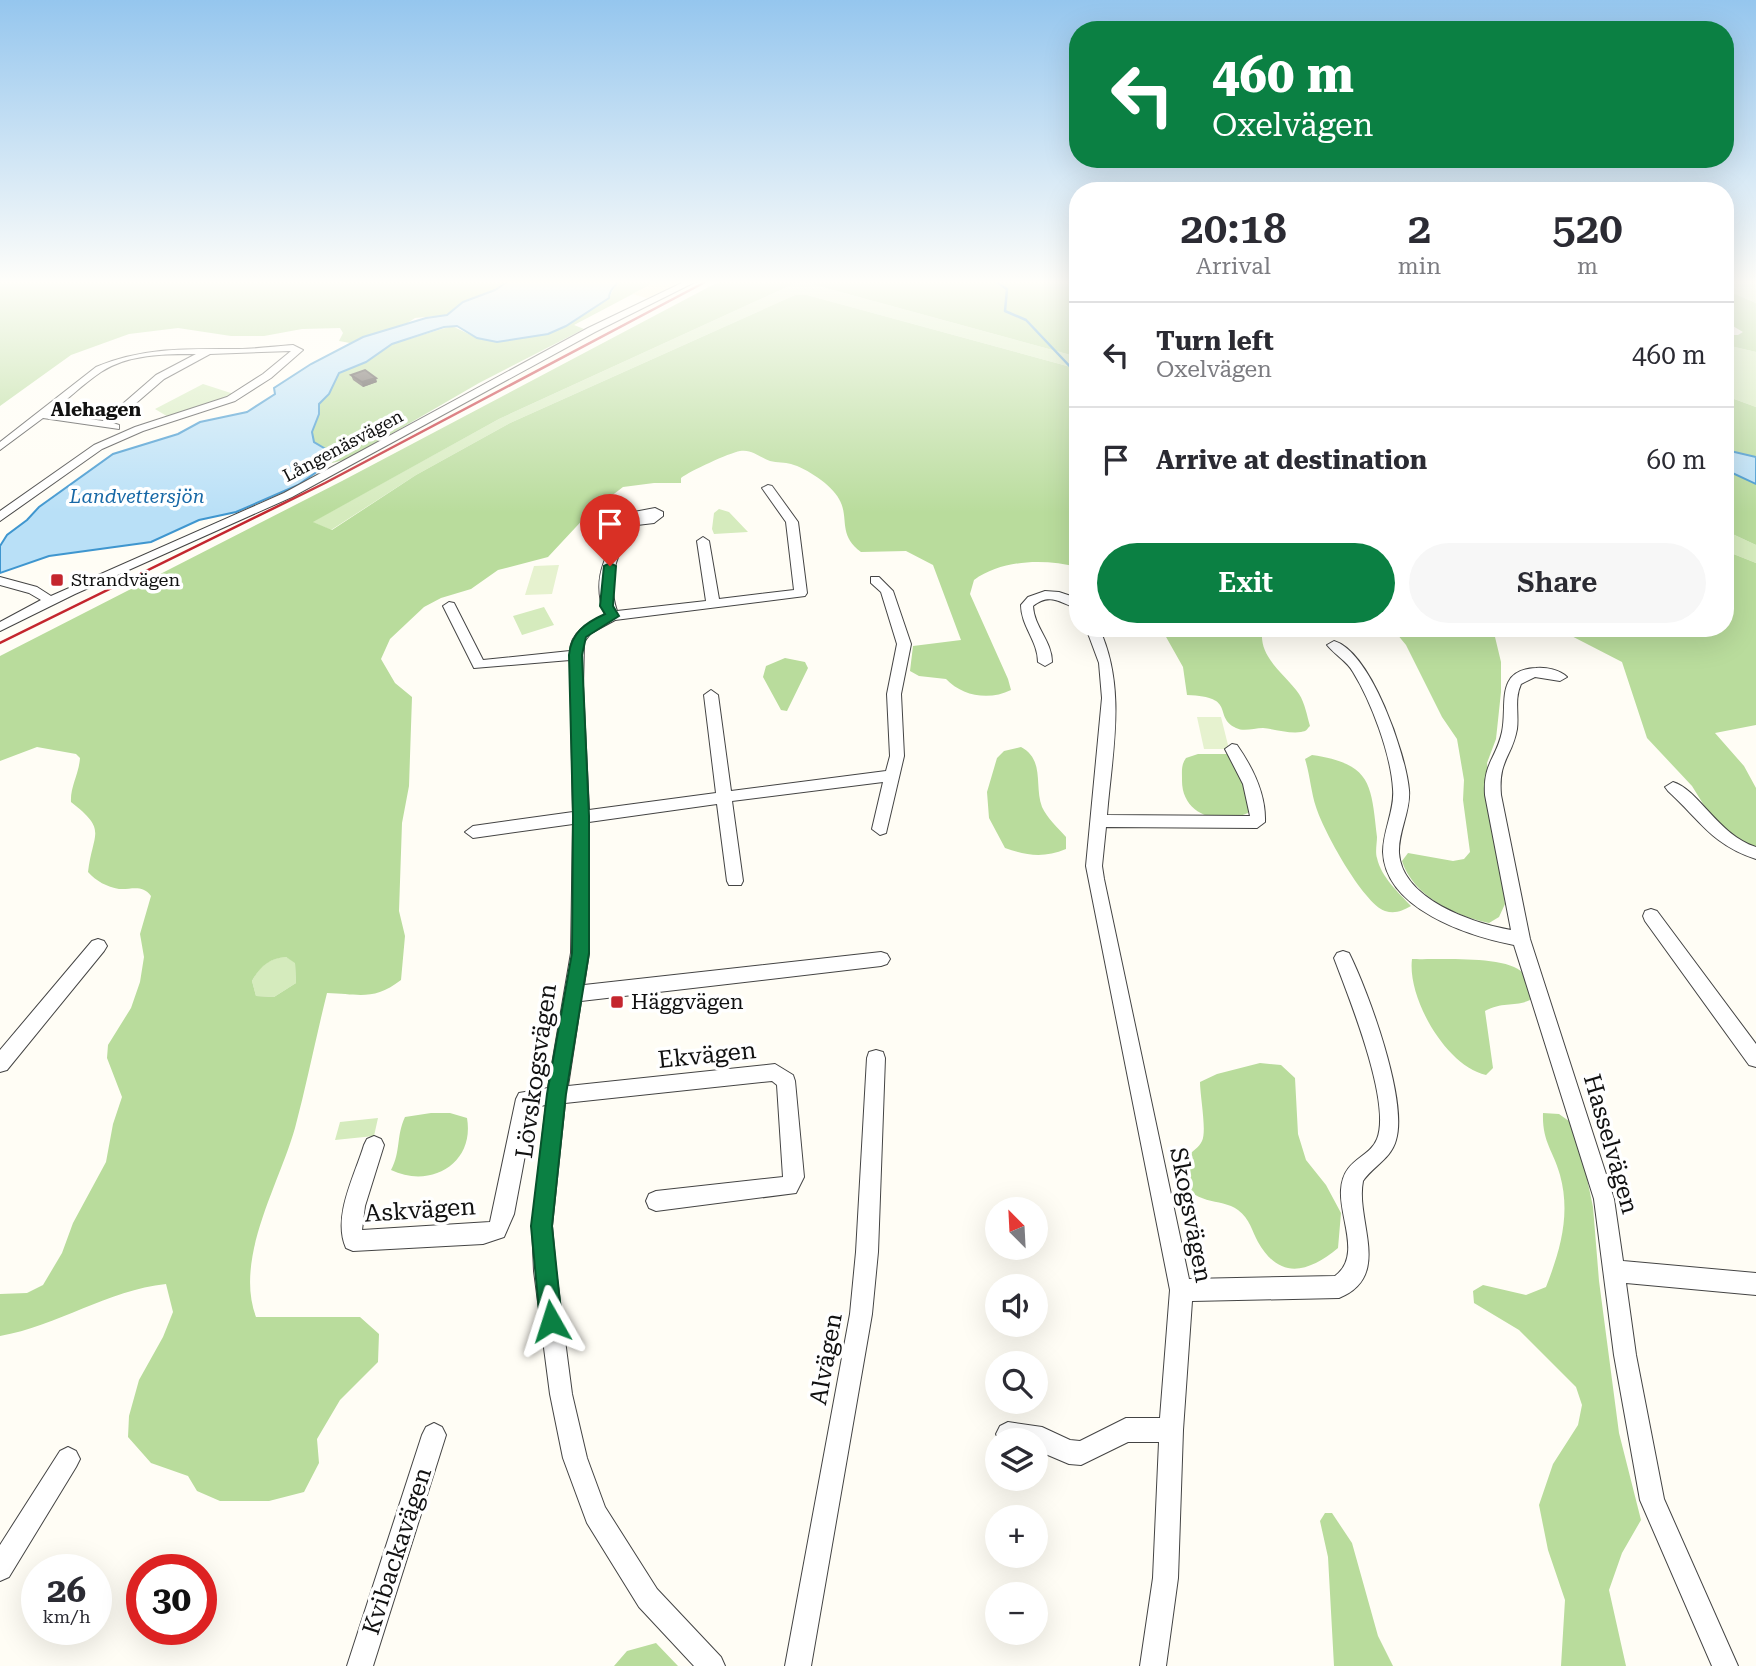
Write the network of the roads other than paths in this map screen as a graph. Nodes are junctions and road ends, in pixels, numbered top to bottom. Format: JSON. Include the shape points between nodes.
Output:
{"nodes":[{"id":1,"x":129,"y":358,"type":"edge"},
{"id":2,"x":196,"y":358,"type":"edge"},
{"id":3,"x":288,"y":358,"type":"edge"},
{"id":4,"x":543,"y":358,"type":"edge"},
{"id":5,"x":40,"y":415,"type":"junction"},
{"id":6,"x":106,"y":424,"type":"junction"},
{"id":7,"x":126,"y":433,"type":"junction"},
{"id":8,"x":0,"y":447,"type":"edge"},
{"id":9,"x":768,"y":488,"type":"dead end"},
{"id":10,"x":0,"y":517,"type":"edge"},
{"id":11,"x":635,"y":521,"type":"dead end"},
{"id":12,"x":703,"y":541,"type":"dead end"},
{"id":13,"x":875,"y":580,"type":"dead end"},
{"id":14,"x":0,"y":581,"type":"edge"},
{"id":15,"x":1069,"y":598,"type":"edge"},
{"id":16,"x":51,"y":601,"type":"junction"},
{"id":17,"x":713,"y":603,"type":"junction"},
{"id":18,"x":449,"y":606,"type":"dead end"},
{"id":19,"x":612,"y":616,"type":"junction"},
{"id":20,"x":0,"y":627,"type":"edge"},
{"id":21,"x":1096,"y":637,"type":"edge"},
{"id":22,"x":1334,"y":645,"type":"dead end"},
{"id":23,"x":575,"y":655,"type":"junction"},
{"id":24,"x":1045,"y":662,"type":"dead end"},
{"id":25,"x":1560,"y":677,"type":"dead end"},
{"id":26,"x":711,"y":695,"type":"dead end"},
{"id":27,"x":1232,"y":748,"type":"dead end"},
{"id":28,"x":891,"y":776,"type":"junction"},
{"id":29,"x":1673,"y":787,"type":"dead end"},
{"id":30,"x":726,"y":797,"type":"junction"},
{"id":31,"x":581,"y":816,"type":"junction"},
{"id":32,"x":1100,"y":821,"type":"junction"},
{"id":33,"x":880,"y":829,"type":"dead end"},
{"id":34,"x":473,"y":832,"type":"dead end"},
{"id":35,"x":1756,"y":853,"type":"edge"},
{"id":36,"x":735,"y":881,"type":"dead end"},
{"id":37,"x":1651,"y":916,"type":"dead end"},
{"id":38,"x":1521,"y":939,"type":"junction"},
{"id":39,"x":98,"y":946,"type":"dead end"},
{"id":40,"x":1343,"y":958,"type":"dead end"},
{"id":41,"x":881,"y":959,"type":"dead end"},
{"id":42,"x":574,"y":994,"type":"junction"},
{"id":43,"x":876,"y":1058,"type":"dead end"},
{"id":44,"x":1756,"y":1059,"type":"edge"},
{"id":45,"x":0,"y":1064,"type":"edge"},
{"id":46,"x":557,"y":1094,"type":"junction"},
{"id":47,"x":374,"y":1144,"type":"dead end"},
{"id":48,"x":656,"y":1201,"type":"dead end"},
{"id":49,"x":1615,"y":1271,"type":"junction"},
{"id":50,"x":1756,"y":1284,"type":"edge"},
{"id":51,"x":1181,"y":1290,"type":"junction"},
{"id":52,"x":1171,"y":1430,"type":"junction"},
{"id":53,"x":434,"y":1435,"type":"dead end"},
{"id":54,"x":1048,"y":1443,"type":"edge"},
{"id":55,"x":68,"y":1459,"type":"dead end"},
{"id":56,"x":0,"y":1569,"type":"edge"},
{"id":57,"x":360,"y":1666,"type":"edge"},
{"id":58,"x":712,"y":1666,"type":"edge"},
{"id":59,"x":798,"y":1666,"type":"edge"},
{"id":60,"x":1153,"y":1666,"type":"edge"},
{"id":61,"x":1725,"y":1666,"type":"edge"}],
"edges":[{"from":1,"to":5,"type":"street","via":[[99,369]]},
{"from":2,"to":6,"type":"street","via":[[160,377]]},
{"from":3,"to":7,"type":"street","via":[[230,399]]},
{"from":4,"to":16,"type":"street","name":"Långenäsvägen","via":[[277,501]]},
{"from":5,"to":6,"type":"street"},
{"from":5,"to":8,"type":"street"},
{"from":6,"to":7,"type":"street"},
{"from":7,"to":10,"type":"street","via":[[70,464]]},
{"from":9,"to":17,"type":"street","via":[[793,522],[801,593]]},
{"from":11,"to":19,"type":"street","via":[[612,552],[606,593]]},
{"from":12,"to":17,"type":"street"},
{"from":13,"to":28,"type":"street","via":[[887,591],[904,644],[894,694],[897,756]]},
{"from":14,"to":16,"type":"street"},
{"from":15,"to":24,"type":"street","via":[[1052,594],[1027,605],[1046,652]]},
{"from":16,"to":20,"type":"street","name":"Långenäsvägen"},
{"from":17,"to":19,"type":"street"},
{"from":18,"to":23,"type":"street","via":[[480,665]]},
{"from":19,"to":23,"type":"street","via":[[581,634]]},
{"from":21,"to":32,"type":"street","name":"Skogsvägen","via":[[1111,684]]},
{"from":22,"to":38,"type":"street","via":[[1360,671],[1401,785],[1391,850],[1396,874],[1421,900],[1457,924]]},
{"from":23,"to":31,"type":"street","name":"Lövskogsvägen"},
{"from":25,"to":38,"type":"street","name":"Hasselvägen","via":[[1537,671],[1513,684],[1509,731],[1491,775]]},
{"from":26,"to":30,"type":"street"},
{"from":27,"to":32,"type":"street","via":[[1245,767],[1257,822]]},
{"from":28,"to":30,"type":"street"},
{"from":28,"to":33,"type":"street"},
{"from":29,"to":35,"type":"street","via":[[1693,803],[1717,834]]},
{"from":30,"to":31,"type":"street"},
{"from":30,"to":36,"type":"street"},
{"from":31,"to":34,"type":"street"},
{"from":31,"to":42,"type":"street","name":"Lövskogsvägen","via":[[580,953]]},
{"from":32,"to":51,"type":"street","name":"Skogsvägen","via":[[1096,879]]},
{"from":37,"to":44,"type":"street"},
{"from":38,"to":49,"type":"street","name":"Hasselvägen","via":[[1604,1199]]},
{"from":39,"to":45,"type":"street"},
{"from":40,"to":51,"type":"street","via":[[1382,1074],[1388,1127],[1387,1140],[1352,1179],[1359,1259],[1356,1273],[1339,1287]]},
{"from":41,"to":42,"type":"street"},
{"from":42,"to":46,"type":"street","name":"Lövskogsvägen"},
{"from":43,"to":59,"type":"street","name":"Alvägen","via":[[861,1314]]},
{"from":46,"to":47,"type":"street","name":"Askvägen","via":[[526,1099],[504,1214],[496,1230],[483,1234],[353,1241],[356,1208]]},
{"from":46,"to":48,"type":"street","name":"Ekvägen","via":[[775,1072],[784,1077],[794,1177],[789,1186]]},
{"from":46,"to":58,"type":"street","name":"Lövskogsvägen","via":[[542,1226],[554,1346],[575,1458],[596,1514],[648,1598]]},
{"from":49,"to":50,"type":"street"},
{"from":49,"to":61,"type":"street","name":"Hasselvägen","via":[[1625,1355],[1652,1500]]},
{"from":51,"to":52,"type":"street","name":"Skogsvägen"},
{"from":52,"to":54,"type":"street","via":[[1126,1430],[1081,1453]]},
{"from":52,"to":60,"type":"street","name":"Skogsvägen","via":[[1163,1605]]},
{"from":53,"to":57,"type":"street","name":"Kvibackavägen"},
{"from":55,"to":56,"type":"street"}]}
